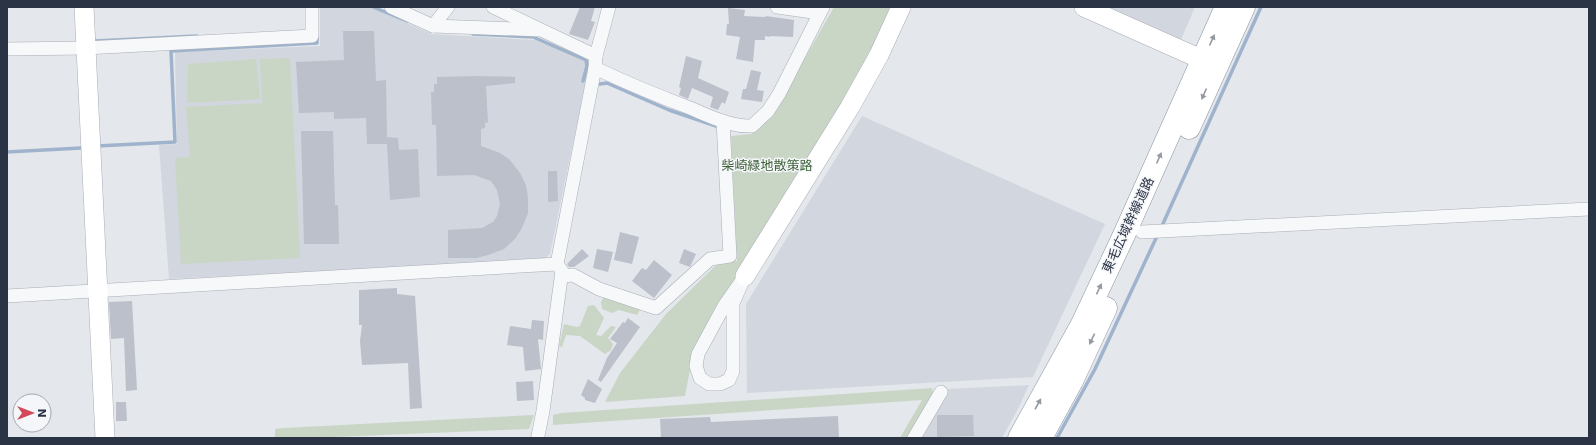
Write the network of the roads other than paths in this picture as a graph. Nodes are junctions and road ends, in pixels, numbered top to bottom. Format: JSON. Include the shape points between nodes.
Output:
{"nodes":[{"id":1,"x":84,"y":7,"type":"edge"},
{"id":2,"x":312,"y":7,"type":"edge"},
{"id":3,"x":391,"y":7,"type":"edge"},
{"id":4,"x":448,"y":7,"type":"edge"},
{"id":5,"x":493,"y":7,"type":"edge"},
{"id":6,"x":608,"y":7,"type":"edge"},
{"id":7,"x":776,"y":7,"type":"edge"},
{"id":8,"x":900,"y":7,"type":"edge"},
{"id":9,"x":1084,"y":7,"type":"edge"},
{"id":10,"x":1226,"y":7,"type":"edge"},
{"id":11,"x":1244,"y":7,"type":"edge"},
{"id":12,"x":822,"y":10,"type":"edge"},
{"id":13,"x":433,"y":26,"type":"junction"},
{"id":14,"x":540,"y":30,"type":"junction"},
{"id":15,"x":85,"y":48,"type":"junction"},
{"id":16,"x":7,"y":49,"type":"edge"},
{"id":17,"x":1202,"y":60,"type":"junction"},
{"id":18,"x":596,"y":62,"type":"junction"},
{"id":19,"x":723,"y":120,"type":"junction"},
{"id":20,"x":1589,"y":208,"type":"edge"},
{"id":21,"x":1142,"y":232,"type":"junction"},
{"id":22,"x":560,"y":270,"type":"junction"},
{"id":23,"x":745,"y":276,"type":"junction"},
{"id":24,"x":97,"y":291,"type":"junction"},
{"id":25,"x":7,"y":296,"type":"edge"},
{"id":26,"x":941,"y":392,"type":"dead end"},
{"id":27,"x":538,"y":436,"type":"dead end"},
{"id":28,"x":105,"y":438,"type":"edge"},
{"id":29,"x":914,"y":438,"type":"edge"},
{"id":30,"x":1019,"y":438,"type":"edge"},
{"id":31,"x":1041,"y":438,"type":"edge"}],
"edges":[{"from":1,"to":15,"type":"street"},
{"from":2,"to":15,"type":"street","via":[[312,36]]},
{"from":3,"to":13,"type":"street"},
{"from":4,"to":13,"type":"street"},
{"from":5,"to":14,"type":"street"},
{"from":6,"to":18,"type":"street"},
{"from":7,"to":12,"type":"street"},
{"from":8,"to":23,"type":"street","via":[[879,55],[850,107]]},
{"from":9,"to":17,"type":"street"},
{"from":17,"to":10,"type":"highway","name":"東毛広域幹線道路","one_way":true},
{"from":11,"to":21,"type":"highway","name":"東毛広域幹線道路","one_way":true},
{"from":12,"to":19,"type":"street","via":[[779,94],[760,120],[752,126]]},
{"from":13,"to":14,"type":"street"},
{"from":14,"to":18,"type":"street"},
{"from":15,"to":16,"type":"street"},
{"from":15,"to":24,"type":"street"},
{"from":30,"to":17,"type":"highway","name":"東毛広域幹線道路","one_way":true,"via":[[1082,324]]},
{"from":18,"to":19,"type":"street","via":[[637,87]]},
{"from":18,"to":22,"type":"street"},
{"from":19,"to":22,"type":"street","via":[[730,256],[710,259],[656,308],[599,289]]},
{"from":20,"to":21,"type":"street"},
{"from":21,"to":31,"type":"highway","name":"東毛広域幹線道路","one_way":true,"via":[[1072,381]]},
{"from":22,"to":24,"type":"street"},
{"from":22,"to":27,"type":"street"},
{"from":23,"to":23,"type":"street","via":[[733,303],[733,371],[729,380],[720,384],[709,384],[700,378],[696,366],[698,354],[724,306]]},
{"from":24,"to":25,"type":"street"},
{"from":24,"to":28,"type":"street"},
{"from":26,"to":29,"type":"street"}]}
